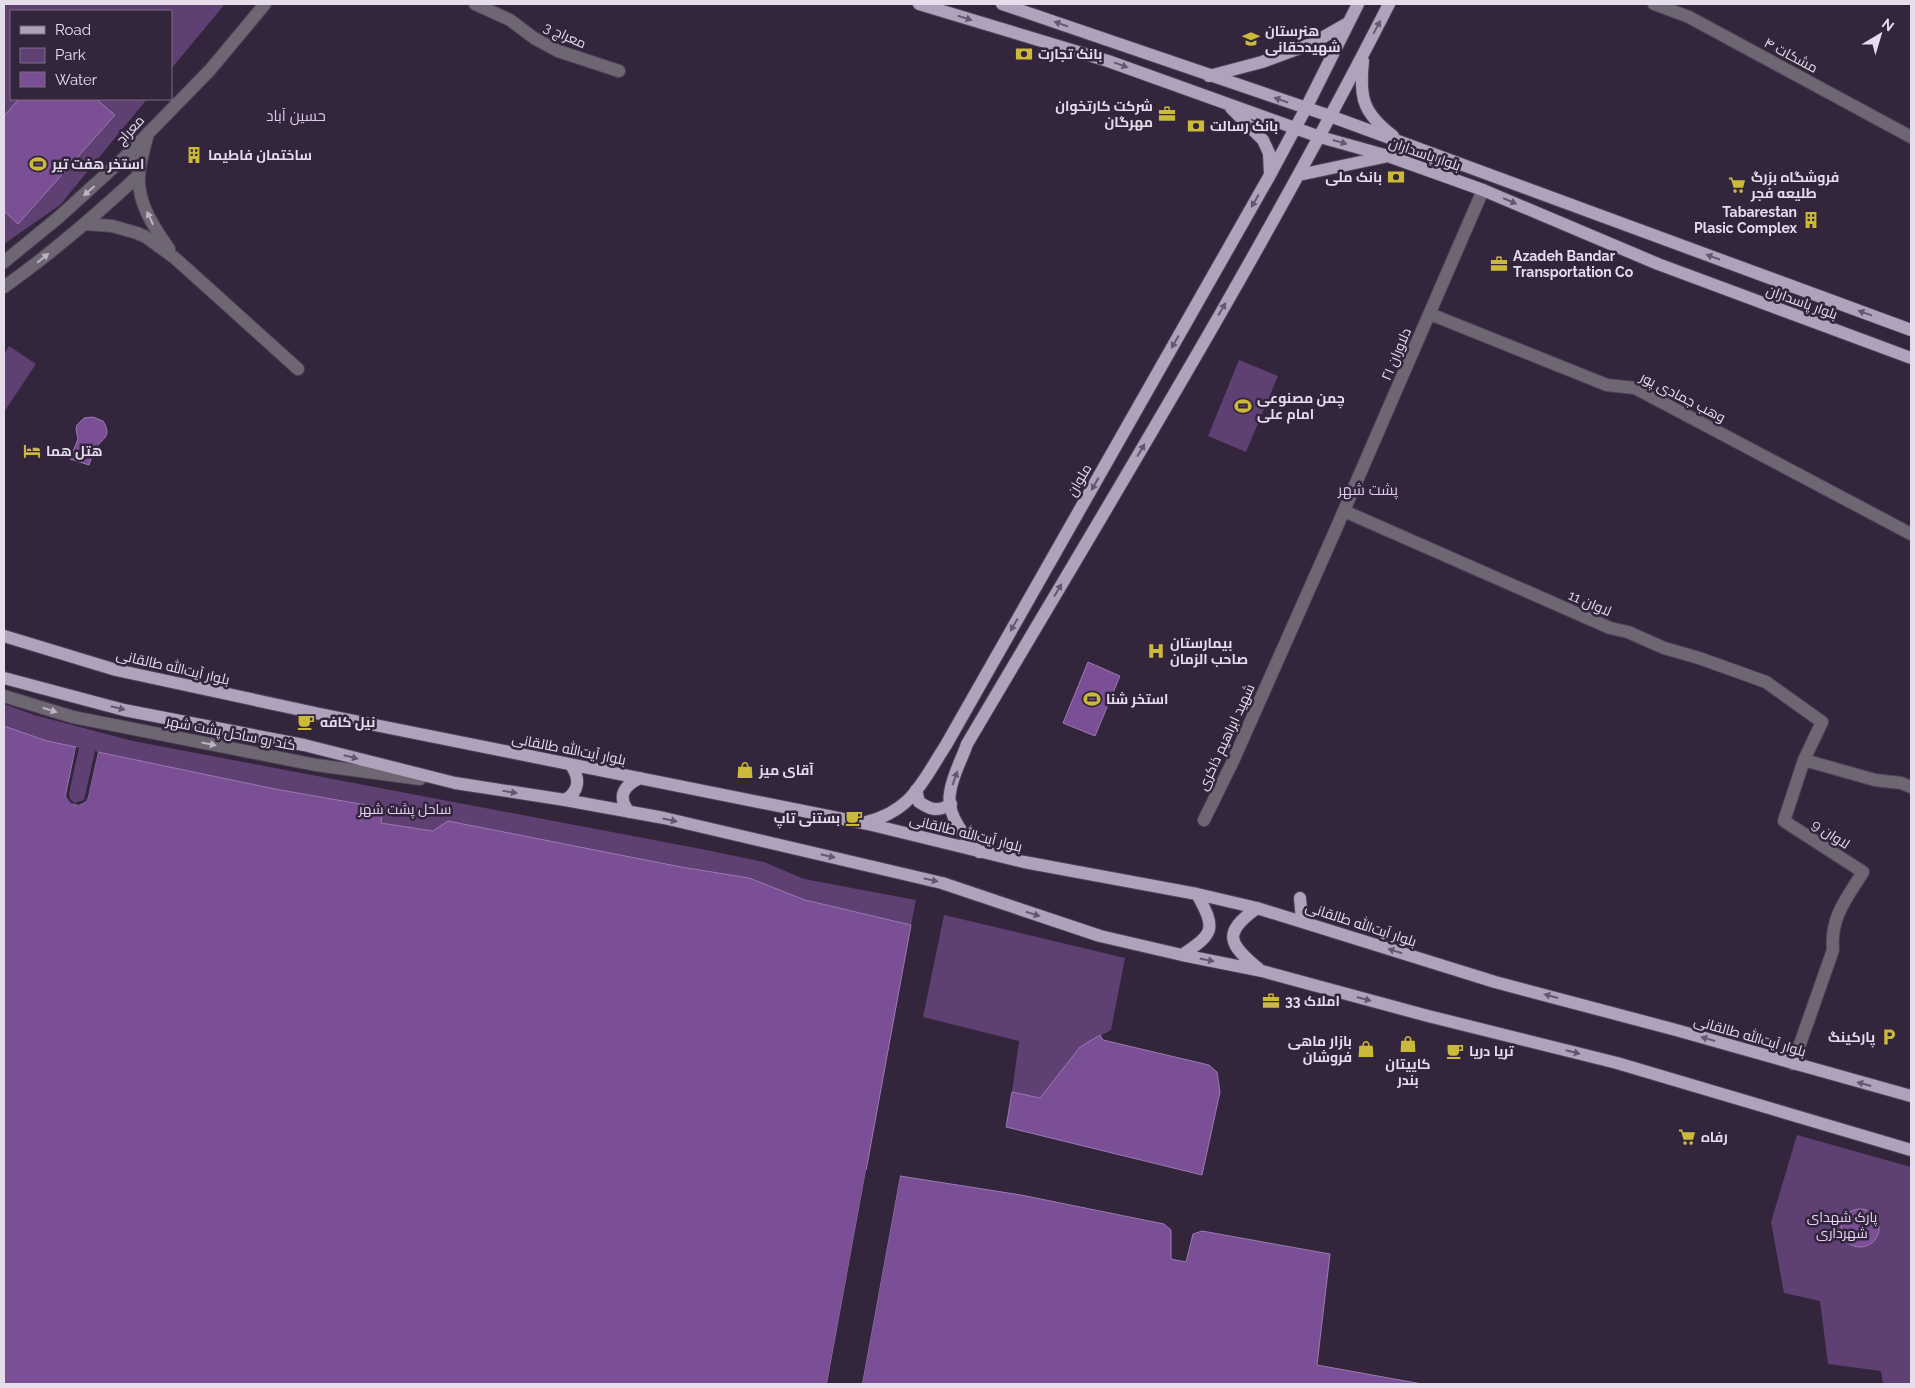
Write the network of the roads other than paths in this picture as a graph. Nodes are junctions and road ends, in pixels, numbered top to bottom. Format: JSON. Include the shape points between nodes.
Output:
{"nodes":[{"id":1,"x":265,"y":4,"type":"edge"},
{"id":2,"x":475,"y":4,"type":"edge"},
{"id":3,"x":919,"y":4,"type":"edge"},
{"id":4,"x":1002,"y":4,"type":"edge"},
{"id":5,"x":1358,"y":4,"type":"edge"},
{"id":6,"x":1389,"y":4,"type":"edge"},
{"id":7,"x":1654,"y":4,"type":"edge"},
{"id":8,"x":1348,"y":23,"type":"junction"},
{"id":9,"x":1364,"y":52,"type":"junction"},
{"id":10,"x":619,"y":72,"type":"dead end"},
{"id":11,"x":1209,"y":76,"type":"junction"},
{"id":12,"x":1225,"y":103,"type":"junction"},
{"id":13,"x":1306,"y":108,"type":"junction"},
{"id":14,"x":1330,"y":116,"type":"junction"},
{"id":15,"x":1296,"y":128,"type":"junction"},
{"id":16,"x":148,"y":133,"type":"junction"},
{"id":17,"x":1320,"y":137,"type":"junction"},
{"id":18,"x":1911,"y":137,"type":"edge"},
{"id":19,"x":1401,"y":142,"type":"junction"},
{"id":20,"x":1388,"y":156,"type":"junction"},
{"id":21,"x":125,"y":157,"type":"junction"},
{"id":22,"x":139,"y":175,"type":"junction"},
{"id":23,"x":1270,"y":175,"type":"junction"},
{"id":24,"x":1299,"y":175,"type":"junction"},
{"id":25,"x":1483,"y":190,"type":"junction"},
{"id":26,"x":59,"y":218,"type":"junction"},
{"id":27,"x":85,"y":224,"type":"junction"},
{"id":28,"x":72,"y":234,"type":"junction"},
{"id":29,"x":176,"y":259,"type":"junction"},
{"id":30,"x":4,"y":262,"type":"edge"},
{"id":31,"x":4,"y":288,"type":"edge"},
{"id":32,"x":1430,"y":314,"type":"junction"},
{"id":33,"x":1911,"y":330,"type":"edge"},
{"id":34,"x":1911,"y":358,"type":"edge"},
{"id":35,"x":298,"y":369,"type":"dead end"},
{"id":36,"x":1344,"y":511,"type":"junction"},
{"id":37,"x":1336,"y":529,"type":"joint"},
{"id":38,"x":1911,"y":534,"type":"edge"},
{"id":39,"x":4,"y":636,"type":"edge"},
{"id":40,"x":4,"y":678,"type":"edge"},
{"id":41,"x":4,"y":696,"type":"edge"},
{"id":42,"x":1804,"y":760,"type":"junction"},
{"id":43,"x":571,"y":765,"type":"junction"},
{"id":44,"x":640,"y":778,"type":"junction"},
{"id":45,"x":455,"y":783,"type":"junction"},
{"id":46,"x":1911,"y":787,"type":"edge"},
{"id":47,"x":916,"y":790,"type":"junction"},
{"id":48,"x":565,"y":800,"type":"junction"},
{"id":49,"x":951,"y":804,"type":"junction"},
{"id":50,"x":629,"y":812,"type":"junction"},
{"id":51,"x":1204,"y":820,"type":"dead end"},
{"id":52,"x":864,"y":823,"type":"junction"},
{"id":53,"x":978,"y":852,"type":"junction"},
{"id":54,"x":1197,"y":894,"type":"junction"},
{"id":55,"x":1300,"y":898,"type":"dead end"},
{"id":56,"x":1257,"y":908,"type":"junction"},
{"id":57,"x":1302,"y":921,"type":"junction"},
{"id":58,"x":1182,"y":955,"type":"junction"},
{"id":59,"x":1262,"y":971,"type":"junction"},
{"id":60,"x":1794,"y":1064,"type":"junction"},
{"id":61,"x":1911,"y":1096,"type":"edge"},
{"id":62,"x":1911,"y":1150,"type":"edge"}],
"edges":[{"from":1,"to":16,"type":"street","name":"معراج","via":[[210,70]]},
{"from":2,"to":10,"type":"street","name":"معراج 3","via":[[510,20],[558,51]]},
{"from":3,"to":12,"type":"main road","name":"بلوار پاسداران","one_way":true,"via":[[1108,61]]},
{"from":11,"to":4,"type":"main road","name":"بلوار پاسداران","one_way":true},
{"from":5,"to":8,"type":"main road","name":"ملوان"},
{"from":9,"to":6,"type":"main road","one_way":true},
{"from":7,"to":18,"type":"street","name":"مشکات ۴","via":[[1689,17]]},
{"from":8,"to":11,"type":"main road","via":[[1311,44],[1262,62]]},
{"from":8,"to":13,"type":"main road","name":"ملوان"},
{"from":9,"to":14,"type":"main road"},
{"from":9,"to":19,"type":"main road","via":[[1361,93],[1370,114]]},
{"from":13,"to":11,"type":"main road","name":"بلوار پاسداران","one_way":true},
{"from":12,"to":15,"type":"main road","name":"بلوار پاسداران"},
{"from":12,"to":23,"type":"main road","via":[[1263,140]]},
{"from":13,"to":14,"type":"main road","name":"بلوار پاسداران"},
{"from":13,"to":15,"type":"main road","name":"ملوان"},
{"from":14,"to":17,"type":"main road"},
{"from":14,"to":19,"type":"main road","name":"بلوار پاسداران"},
{"from":15,"to":17,"type":"main road","name":"بلوار پاسداران"},
{"from":15,"to":23,"type":"main road","name":"ملوان"},
{"from":16,"to":21,"type":"street","name":"معراج"},
{"from":16,"to":22,"type":"street"},
{"from":17,"to":20,"type":"main road","name":"بلوار پاسداران","one_way":true},
{"from":17,"to":24,"type":"main road"},
{"from":33,"to":19,"type":"main road","name":"بلوار پاسداران","one_way":true},
{"from":20,"to":24,"type":"main road"},
{"from":20,"to":25,"type":"main road","name":"بلوار پاسداران"},
{"from":21,"to":22,"type":"street","via":[[134,162]]},
{"from":21,"to":26,"type":"street","name":"معراج","one_way":true},
{"from":22,"to":27,"type":"street"},
{"from":29,"to":22,"type":"street","one_way":true,"via":[[148,214],[140,191]]},
{"from":23,"to":47,"type":"main road","name":"ملوان","one_way":true,"via":[[946,745]]},
{"from":49,"to":24,"type":"main road","one_way":true,"via":[[949,794],[967,744]]},
{"from":25,"to":32,"type":"street","name":"دلاوران ۲۱"},
{"from":25,"to":34,"type":"main road","name":"بلوار پاسداران","one_way":true,"via":[[1658,264]]},
{"from":26,"to":28,"type":"street"},
{"from":26,"to":30,"type":"street","name":"معراج"},
{"from":27,"to":28,"type":"street"},
{"from":27,"to":29,"type":"street","via":[[112,226],[137,233]]},
{"from":31,"to":28,"type":"street","one_way":true},
{"from":29,"to":35,"type":"street"},
{"from":32,"to":36,"type":"street","name":"دلاوران ۲۱"},
{"from":32,"to":38,"type":"street","name":"وهب جمادی پور","via":[[1607,385],[1635,388]]},
{"from":36,"to":37,"type":"street","name":"دلاوران ۲۱"},
{"from":36,"to":42,"type":"street","name":"لاوان 11","via":[[1610,628],[1766,682],[1822,722]]},
{"from":37,"to":51,"type":"street","name":"شهید ابراهیم ذاکری"},
{"from":39,"to":43,"type":"main road","name":"بلوار آیت‌الله طالقانی","via":[[116,670]]},
{"from":40,"to":45,"type":"main road","one_way":true,"via":[[124,710],[304,745]]},
{"from":41,"to":45,"type":"street","name":"کند رو ساحل پشت شهر","one_way":true,"via":[[73,716],[316,765]]},
{"from":42,"to":46,"type":"street"},
{"from":42,"to":60,"type":"street","name":"لاوان 9","via":[[1784,821],[1863,872],[1838,912],[1832,935],[1834,950]]},
{"from":43,"to":44,"type":"main road","name":"بلوار آیت‌الله طالقانی"},
{"from":43,"to":48,"type":"main road","via":[[578,780],[576,790]]},
{"from":44,"to":50,"type":"main road","via":[[631,782],[622,795],[623,804]]},
{"from":44,"to":52,"type":"main road","name":"بلوار آیت‌الله طالقانی"},
{"from":45,"to":48,"type":"main road","one_way":true},
{"from":47,"to":49,"type":"main road","via":[[919,802],[930,809],[941,810]]},
{"from":47,"to":52,"type":"main road","name":"ملوان","via":[[895,811]]},
{"from":48,"to":50,"type":"main road"},
{"from":49,"to":53,"type":"main road","via":[[958,828]]},
{"from":50,"to":58,"type":"main road","one_way":true,"via":[[942,883],[1100,936]]},
{"from":52,"to":53,"type":"main road","name":"بلوار آیت‌الله طالقانی"},
{"from":53,"to":54,"type":"main road","name":"بلوار آیت‌الله طالقانی"},
{"from":54,"to":56,"type":"main road","name":"بلوار آیت‌الله طالقانی"},
{"from":54,"to":58,"type":"main road","via":[[1209,915],[1210,928],[1203,941]]},
{"from":55,"to":57,"type":"main road"},
{"from":56,"to":57,"type":"main road","name":"بلوار آیت‌الله طالقانی"},
{"from":56,"to":59,"type":"main road","via":[[1234,928],[1233,940],[1240,953]]},
{"from":60,"to":57,"type":"main road","name":"بلوار آیت‌الله طالقانی","one_way":true,"via":[[1495,982]]},
{"from":58,"to":59,"type":"main road","one_way":true},
{"from":59,"to":62,"type":"main road","one_way":true,"via":[[1617,1063]]},
{"from":61,"to":60,"type":"main road","name":"بلوار آیت‌الله طالقانی","one_way":true}]}
